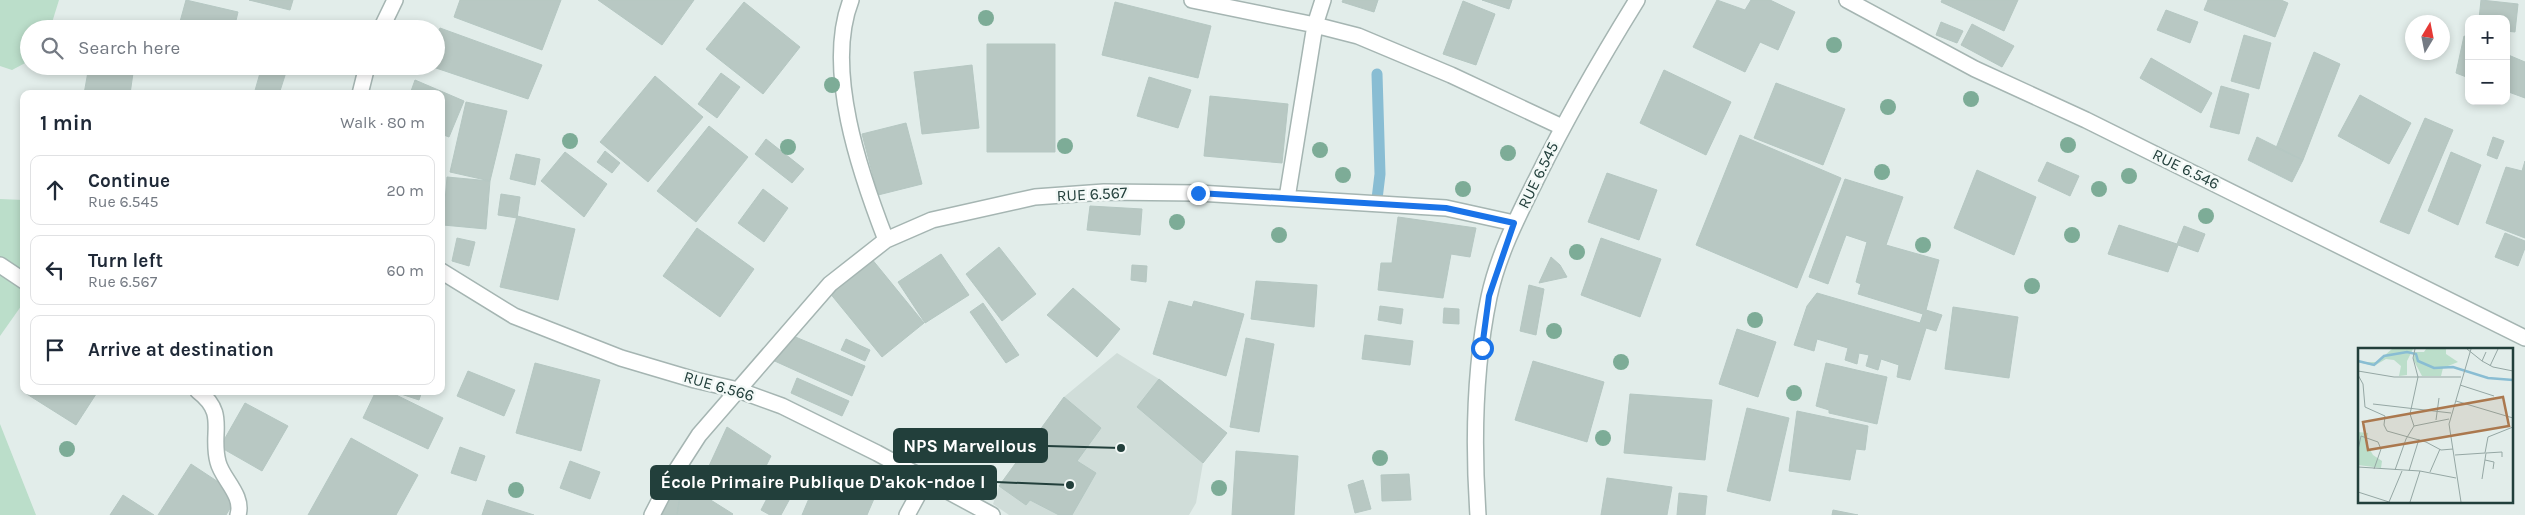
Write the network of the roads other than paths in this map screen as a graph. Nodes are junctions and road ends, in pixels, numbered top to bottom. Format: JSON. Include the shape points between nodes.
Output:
{"nodes":[{"id":1,"x":395,"y":0,"type":"edge"},
{"id":2,"x":851,"y":0,"type":"edge"},
{"id":3,"x":1192,"y":0,"type":"edge"},
{"id":4,"x":1323,"y":0,"type":"edge"},
{"id":5,"x":1637,"y":0,"type":"edge"},
{"id":6,"x":1848,"y":0,"type":"edge"},
{"id":7,"x":385,"y":20,"type":"edge"},
{"id":8,"x":1315,"y":25,"type":"junction"},
{"id":9,"x":365,"y":75,"type":"edge"},
{"id":10,"x":361,"y":90,"type":"edge"},
{"id":11,"x":1562,"y":127,"type":"junction"},
{"id":12,"x":1286,"y":198,"type":"junction"},
{"id":13,"x":1514,"y":223,"type":"junction"},
{"id":14,"x":886,"y":240,"type":"junction"},
{"id":15,"x":0,"y":265,"type":"edge"},
{"id":16,"x":445,"y":273,"type":"edge"},
{"id":17,"x":20,"y":278,"type":"edge"},
{"id":18,"x":2525,"y":338,"type":"edge"},
{"id":19,"x":738,"y":390,"type":"junction"},
{"id":20,"x":203,"y":395,"type":"edge"},
{"id":21,"x":926,"y":480,"type":"junction"},
{"id":22,"x":238,"y":515,"type":"edge"},
{"id":23,"x":652,"y":515,"type":"edge"},
{"id":24,"x":907,"y":515,"type":"edge"},
{"id":25,"x":992,"y":515,"type":"edge"},
{"id":26,"x":1478,"y":515,"type":"edge"}],
"edges":[{"from":1,"to":7,"type":"street"},
{"from":2,"to":14,"type":"street","via":[[843,20],[845,100],[863,180]]},
{"from":3,"to":8,"type":"street"},
{"from":4,"to":8,"type":"street"},
{"from":5,"to":11,"type":"street","name":"RUE 6.545"},
{"from":6,"to":18,"type":"street","name":"RUE 6.546","via":[[1975,69],[2086,120]]},
{"from":8,"to":11,"type":"street","via":[[1358,36],[1409,57]]},
{"from":8,"to":12,"type":"street"},
{"from":9,"to":10,"type":"street"},
{"from":11,"to":13,"type":"street","name":"RUE 6.545"},
{"from":12,"to":13,"type":"street","name":"RUE 6.567","via":[[1446,208]]},
{"from":12,"to":14,"type":"street","name":"RUE 6.567","via":[[1104,192],[1035,197],[932,220]]},
{"from":13,"to":26,"type":"street","name":"RUE 6.545","via":[[1489,296],[1474,406]]},
{"from":14,"to":19,"type":"street","name":"RUE 6.567","via":[[830,284]]},
{"from":15,"to":17,"type":"street"},
{"from":16,"to":19,"type":"street","name":"RUE 6.566","via":[[514,316],[621,358]]},
{"from":19,"to":21,"type":"street","name":"RUE 6.566","via":[[806,417]]},
{"from":19,"to":23,"type":"street","name":"RUE 6.567","via":[[699,435]]},
{"from":20,"to":22,"type":"street","via":[[210,401],[215,414],[218,463],[235,494]]},
{"from":21,"to":24,"type":"street"},
{"from":21,"to":25,"type":"street","name":"RUE 6.566"}]}
